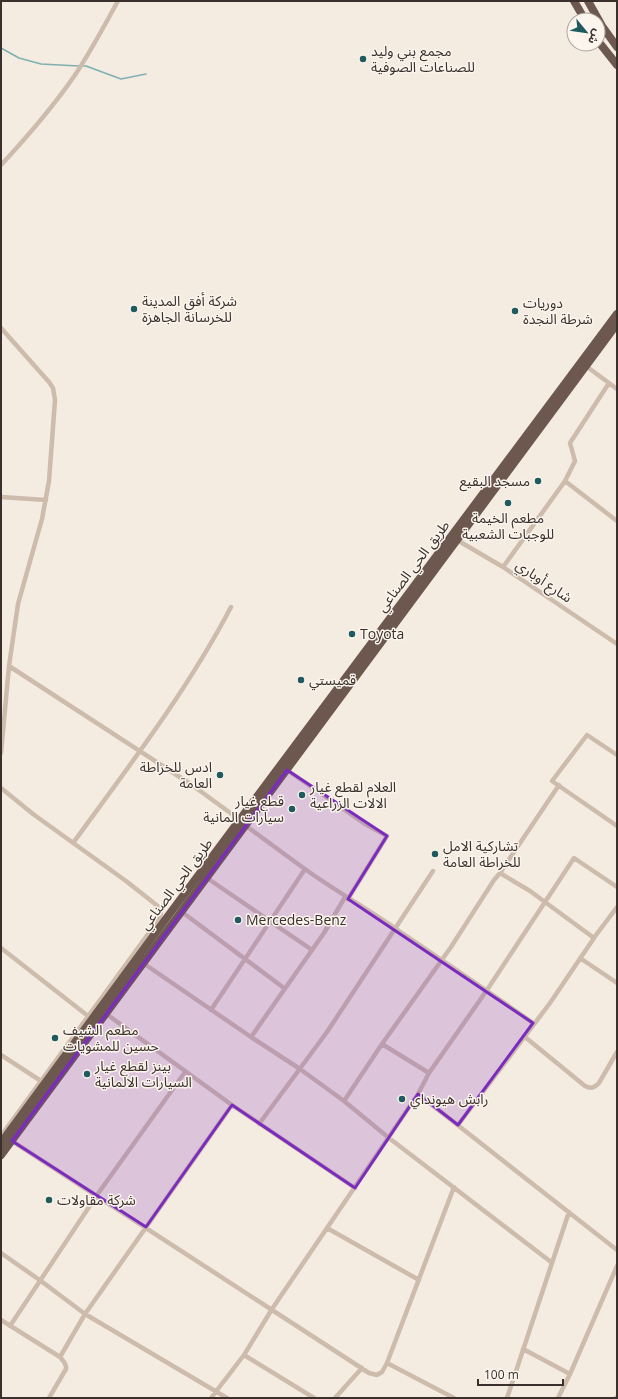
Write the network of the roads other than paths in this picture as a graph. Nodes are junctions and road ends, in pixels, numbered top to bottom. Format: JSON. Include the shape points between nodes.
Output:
{"nodes":[{"id":1,"x":118,"y":1,"type":"edge"},
{"id":2,"x":574,"y":1,"type":"edge"},
{"id":3,"x":588,"y":1,"type":"edge"},
{"id":4,"x":580,"y":12,"type":"edge"},
{"id":5,"x":617,"y":48,"type":"edge"},
{"id":6,"x":606,"y":51,"type":"edge"},
{"id":7,"x":617,"y":65,"type":"edge"},
{"id":8,"x":1,"y":165,"type":"edge"},
{"id":9,"x":617,"y":314,"type":"edge"},
{"id":10,"x":617,"y":324,"type":"edge"},
{"id":11,"x":1,"y":328,"type":"edge"},
{"id":12,"x":586,"y":366,"type":"junction"},
{"id":13,"x":609,"y":383,"type":"junction"},
{"id":14,"x":617,"y":389,"type":"edge"},
{"id":15,"x":565,"y":481,"type":"junction"},
{"id":16,"x":1,"y":497,"type":"edge"},
{"id":17,"x":46,"y":500,"type":"junction"},
{"id":18,"x":617,"y":521,"type":"edge"},
{"id":19,"x":457,"y":540,"type":"junction"},
{"id":20,"x":503,"y":567,"type":"junction"},
{"id":21,"x":231,"y":607,"type":"dead end"},
{"id":22,"x":617,"y":644,"type":"edge"},
{"id":23,"x":9,"y":666,"type":"junction"},
{"id":24,"x":140,"y":752,"type":"junction"},
{"id":25,"x":1,"y":753,"type":"edge"},
{"id":26,"x":617,"y":755,"type":"edge"},
{"id":27,"x":287,"y":770,"type":"junction"},
{"id":28,"x":558,"y":785,"type":"junction"},
{"id":29,"x":1,"y":788,"type":"edge"},
{"id":30,"x":243,"y":823,"type":"junction"},
{"id":31,"x":617,"y":826,"type":"edge"},
{"id":32,"x":73,"y":842,"type":"junction"},
{"id":33,"x":304,"y":869,"type":"junction"},
{"id":34,"x":433,"y":872,"type":"dead end"},
{"id":35,"x":500,"y":873,"type":"junction"},
{"id":36,"x":207,"y":878,"type":"junction"},
{"id":37,"x":617,"y":887,"type":"edge"},
{"id":38,"x":347,"y":898,"type":"junction"},
{"id":39,"x":545,"y":902,"type":"junction"},
{"id":40,"x":160,"y":907,"type":"junction"},
{"id":41,"x":617,"y":907,"type":"edge"},
{"id":42,"x":182,"y":912,"type":"junction"},
{"id":43,"x":169,"y":914,"type":"junction"},
{"id":44,"x":270,"y":922,"type":"junction"},
{"id":45,"x":395,"y":928,"type":"junction"},
{"id":46,"x":593,"y":940,"type":"junction"},
{"id":47,"x":1,"y":948,"type":"edge"},
{"id":48,"x":312,"y":950,"type":"junction"},
{"id":49,"x":580,"y":958,"type":"junction"},
{"id":50,"x":245,"y":959,"type":"junction"},
{"id":51,"x":442,"y":961,"type":"junction"},
{"id":52,"x":143,"y":963,"type":"junction"},
{"id":53,"x":617,"y":983,"type":"edge"},
{"id":54,"x":284,"y":988,"type":"junction"},
{"id":55,"x":487,"y":990,"type":"junction"},
{"id":56,"x":211,"y":1010,"type":"junction"},
{"id":57,"x":105,"y":1013,"type":"junction"},
{"id":58,"x":88,"y":1016,"type":"junction"},
{"id":59,"x":533,"y":1023,"type":"junction"},
{"id":60,"x":525,"y":1036,"type":"junction"},
{"id":61,"x":250,"y":1037,"type":"junction"},
{"id":62,"x":382,"y":1044,"type":"junction"},
{"id":63,"x":617,"y":1052,"type":"edge"},
{"id":64,"x":1,"y":1054,"type":"edge"},
{"id":65,"x":300,"y":1069,"type":"junction"},
{"id":66,"x":185,"y":1072,"type":"junction"},
{"id":67,"x":429,"y":1073,"type":"junction"},
{"id":68,"x":41,"y":1081,"type":"junction"},
{"id":69,"x":418,"y":1094,"type":"junction"},
{"id":70,"x":344,"y":1101,"type":"junction"},
{"id":71,"x":232,"y":1105,"type":"junction"},
{"id":72,"x":259,"y":1124,"type":"junction"},
{"id":73,"x":458,"y":1125,"type":"junction"},
{"id":74,"x":1,"y":1136,"type":"edge"},
{"id":75,"x":389,"y":1138,"type":"junction"},
{"id":76,"x":12,"y":1141,"type":"junction"},
{"id":77,"x":1,"y":1143,"type":"edge"},
{"id":78,"x":1,"y":1155,"type":"edge"},
{"id":79,"x":454,"y":1187,"type":"junction"},
{"id":80,"x":355,"y":1188,"type":"junction"},
{"id":81,"x":97,"y":1195,"type":"junction"},
{"id":82,"x":568,"y":1212,"type":"junction"},
{"id":83,"x":146,"y":1227,"type":"junction"},
{"id":84,"x":328,"y":1228,"type":"junction"},
{"id":85,"x":617,"y":1250,"type":"edge"},
{"id":86,"x":1,"y":1253,"type":"edge"},
{"id":87,"x":551,"y":1262,"type":"junction"},
{"id":88,"x":617,"y":1266,"type":"edge"},
{"id":89,"x":419,"y":1280,"type":"junction"},
{"id":90,"x":41,"y":1281,"type":"junction"},
{"id":91,"x":272,"y":1309,"type":"junction"},
{"id":92,"x":85,"y":1314,"type":"junction"},
{"id":93,"x":1,"y":1320,"type":"edge"},
{"id":94,"x":10,"y":1326,"type":"junction"},
{"id":95,"x":523,"y":1349,"type":"junction"},
{"id":96,"x":244,"y":1355,"type":"junction"},
{"id":97,"x":60,"y":1357,"type":"junction"},
{"id":98,"x":388,"y":1363,"type":"junction"},
{"id":99,"x":362,"y":1368,"type":"junction"},
{"id":100,"x":570,"y":1374,"type":"junction"},
{"id":101,"x":217,"y":1391,"type":"junction"},
{"id":102,"x":50,"y":1398,"type":"edge"},
{"id":103,"x":211,"y":1398,"type":"edge"},
{"id":104,"x":227,"y":1398,"type":"edge"},
{"id":105,"x":314,"y":1398,"type":"edge"},
{"id":106,"x":335,"y":1398,"type":"edge"},
{"id":107,"x":454,"y":1398,"type":"edge"},
{"id":108,"x":507,"y":1398,"type":"edge"},
{"id":109,"x":558,"y":1398,"type":"edge"}],
"edges":[{"from":1,"to":8,"type":"street","via":[[74,76]]},
{"from":2,"to":4,"type":"highway"},
{"from":3,"to":5,"type":"highway"},
{"from":6,"to":7,"type":"highway"},
{"from":9,"to":30,"type":"highway","name":"طريق الحي الصناعي"},
{"from":10,"to":12,"type":"highway"},
{"from":11,"to":17,"type":"street","via":[[49,382],[55,395],[52,458]]},
{"from":12,"to":13,"type":"street"},
{"from":12,"to":19,"type":"highway"},
{"from":13,"to":14,"type":"street"},
{"from":13,"to":15,"type":"street","via":[[570,444],[575,461]]},
{"from":15,"to":18,"type":"street"},
{"from":15,"to":20,"type":"street"},
{"from":16,"to":17,"type":"street"},
{"from":17,"to":23,"type":"street","via":[[18,604]]},
{"from":19,"to":20,"type":"street","name":"شارع أوباري"},
{"from":19,"to":27,"type":"highway"},
{"from":20,"to":22,"type":"street","name":"شارع أوباري"},
{"from":21,"to":24,"type":"street","via":[[213,640]]},
{"from":23,"to":24,"type":"street"},
{"from":23,"to":25,"type":"street"},
{"from":24,"to":30,"type":"street","via":[[192,785]]},
{"from":24,"to":32,"type":"street"},
{"from":26,"to":28,"type":"street","via":[[587,736],[552,781]]},
{"from":27,"to":30,"type":"highway"},
{"from":27,"to":38,"type":"street","via":[[365,824],[387,836]]},
{"from":28,"to":31,"type":"street"},
{"from":28,"to":35,"type":"street"},
{"from":29,"to":32,"type":"street"},
{"from":30,"to":33,"type":"street"},
{"from":30,"to":36,"type":"highway"},
{"from":30,"to":43,"type":"highway","name":"طريق الحي الصناعي"},
{"from":32,"to":40,"type":"street"},
{"from":33,"to":38,"type":"street"},
{"from":33,"to":44,"type":"street"},
{"from":34,"to":45,"type":"street"},
{"from":35,"to":39,"type":"street"},
{"from":35,"to":51,"type":"street"},
{"from":36,"to":42,"type":"highway"},
{"from":36,"to":44,"type":"street"},
{"from":37,"to":39,"type":"street","via":[[574,858]]},
{"from":38,"to":45,"type":"street"},
{"from":38,"to":48,"type":"street"},
{"from":39,"to":46,"type":"street","via":[[594,938]]},
{"from":39,"to":55,"type":"street"},
{"from":40,"to":43,"type":"street"},
{"from":40,"to":58,"type":"street","via":[[161,917]]},
{"from":41,"to":46,"type":"street"},
{"from":42,"to":50,"type":"street"},
{"from":42,"to":52,"type":"highway"},
{"from":43,"to":77,"type":"highway","name":"طريق الحي الصناعي"},
{"from":44,"to":48,"type":"street"},
{"from":44,"to":50,"type":"street"},
{"from":45,"to":51,"type":"street"},
{"from":45,"to":65,"type":"street"},
{"from":46,"to":49,"type":"street"},
{"from":47,"to":58,"type":"street"},
{"from":48,"to":54,"type":"street"},
{"from":49,"to":53,"type":"street"},
{"from":49,"to":59,"type":"street","via":[[550,1003]]},
{"from":50,"to":54,"type":"street"},
{"from":50,"to":56,"type":"street"},
{"from":51,"to":55,"type":"street"},
{"from":51,"to":62,"type":"street"},
{"from":52,"to":56,"type":"street"},
{"from":52,"to":57,"type":"highway"},
{"from":54,"to":61,"type":"street"},
{"from":55,"to":59,"type":"street"},
{"from":55,"to":67,"type":"street"},
{"from":56,"to":61,"type":"street"},
{"from":57,"to":66,"type":"street"},
{"from":57,"to":76,"type":"highway"},
{"from":58,"to":68,"type":"street"},
{"from":59,"to":60,"type":"street"},
{"from":60,"to":63,"type":"street","via":[[590,1088],[598,1083]]},
{"from":60,"to":73,"type":"street"},
{"from":61,"to":65,"type":"street"},
{"from":62,"to":67,"type":"street"},
{"from":62,"to":70,"type":"street"},
{"from":64,"to":68,"type":"street"},
{"from":65,"to":70,"type":"street"},
{"from":65,"to":72,"type":"street"},
{"from":66,"to":71,"type":"street"},
{"from":66,"to":81,"type":"street"},
{"from":67,"to":69,"type":"street"},
{"from":68,"to":74,"type":"street"},
{"from":69,"to":73,"type":"street"},
{"from":69,"to":75,"type":"street"},
{"from":70,"to":75,"type":"street"},
{"from":71,"to":72,"type":"street"},
{"from":71,"to":83,"type":"street"},
{"from":72,"to":80,"type":"street"},
{"from":73,"to":82,"type":"street"},
{"from":75,"to":79,"type":"street"},
{"from":75,"to":80,"type":"street"},
{"from":76,"to":78,"type":"highway"},
{"from":76,"to":81,"type":"street"},
{"from":79,"to":87,"type":"street"},
{"from":79,"to":89,"type":"street"},
{"from":80,"to":84,"type":"street"},
{"from":81,"to":83,"type":"street"},
{"from":81,"to":90,"type":"street"},
{"from":82,"to":85,"type":"street"},
{"from":82,"to":87,"type":"street"},
{"from":83,"to":91,"type":"street"},
{"from":83,"to":92,"type":"street"},
{"from":84,"to":89,"type":"street"},
{"from":84,"to":91,"type":"street"},
{"from":86,"to":90,"type":"street"},
{"from":87,"to":95,"type":"street"},
{"from":88,"to":100,"type":"street"},
{"from":89,"to":98,"type":"street"},
{"from":90,"to":92,"type":"street"},
{"from":90,"to":94,"type":"street"},
{"from":91,"to":96,"type":"street"},
{"from":91,"to":99,"type":"street"},
{"from":92,"to":97,"type":"street"},
{"from":92,"to":101,"type":"street"},
{"from":93,"to":94,"type":"street"},
{"from":94,"to":97,"type":"street"},
{"from":95,"to":100,"type":"street"},
{"from":95,"to":108,"type":"street"},
{"from":96,"to":101,"type":"street"},
{"from":96,"to":105,"type":"street"},
{"from":97,"to":102,"type":"street","via":[[67,1366]]},
{"from":98,"to":99,"type":"street","via":[[377,1376]]},
{"from":98,"to":107,"type":"street"},
{"from":99,"to":106,"type":"street"},
{"from":100,"to":109,"type":"street"},
{"from":101,"to":103,"type":"street"},
{"from":101,"to":104,"type":"street"}]}
